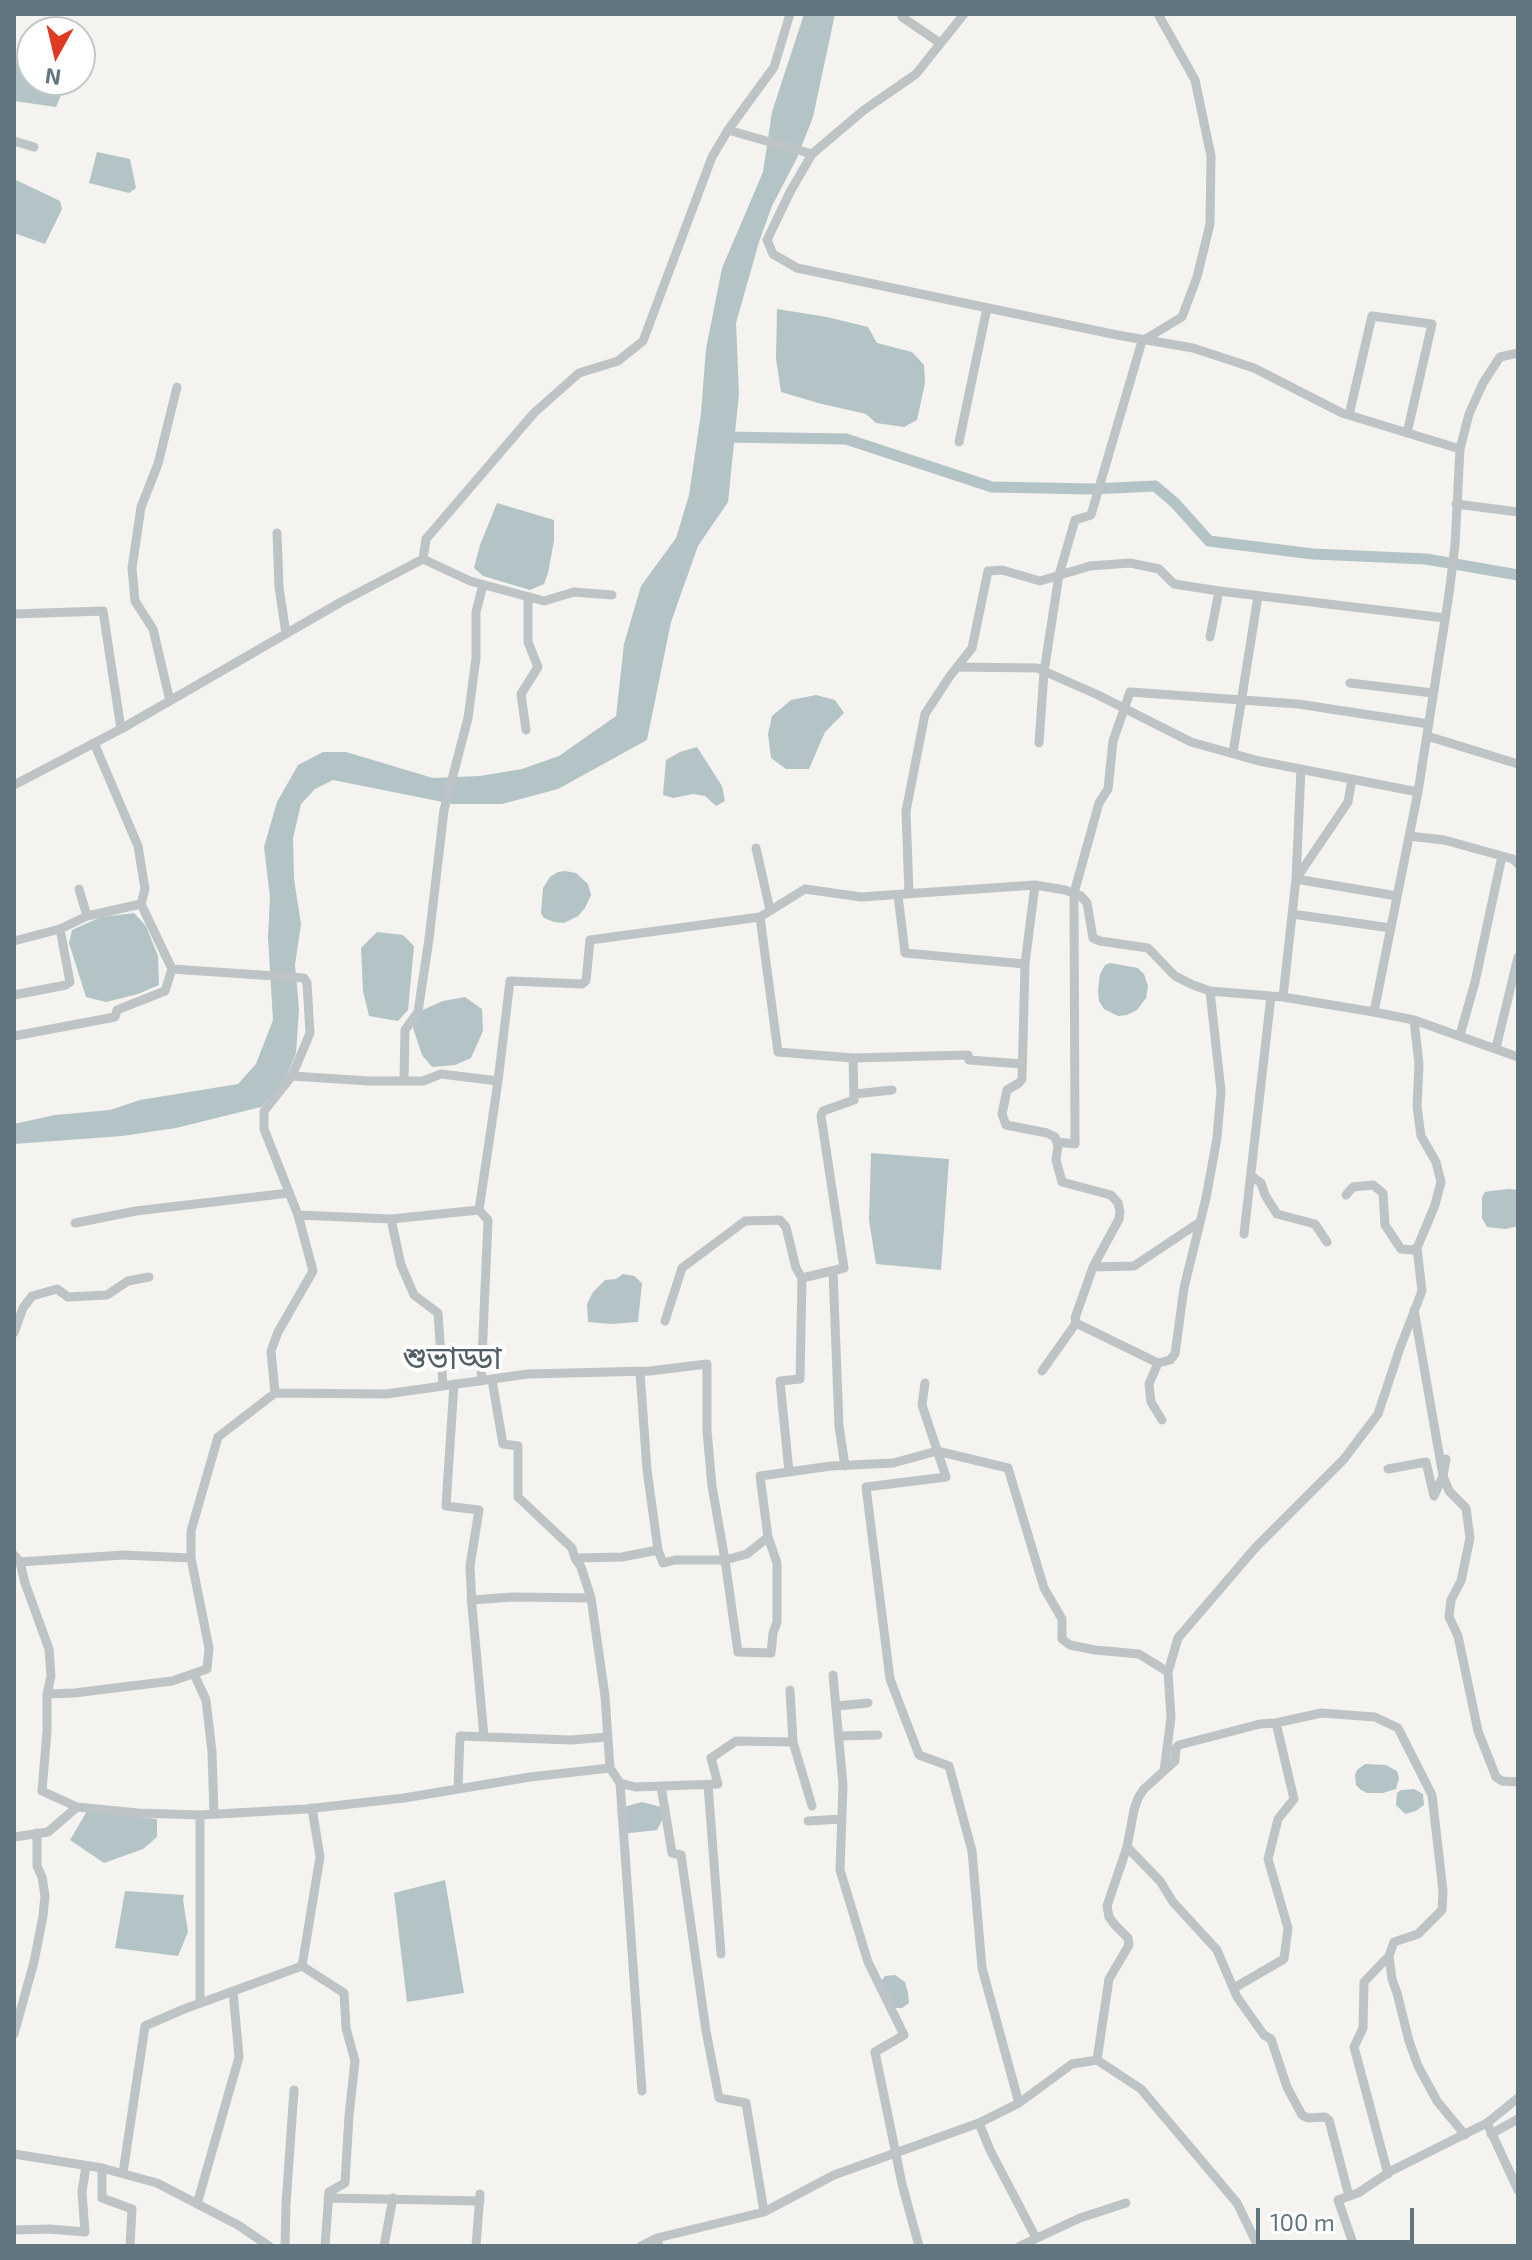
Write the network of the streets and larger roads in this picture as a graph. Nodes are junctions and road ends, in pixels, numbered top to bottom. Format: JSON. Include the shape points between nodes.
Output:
{"nodes":[{"id":1,"x":790,"y":14,"type":"edge"},
{"id":2,"x":902,"y":14,"type":"edge"},
{"id":3,"x":964,"y":14,"type":"edge"},
{"id":4,"x":1158,"y":14,"type":"edge"},
{"id":5,"x":940,"y":43,"type":"junction"},
{"id":6,"x":728,"y":130,"type":"junction"},
{"id":7,"x":14,"y":141,"type":"edge"},
{"id":8,"x":34,"y":147,"type":"dead end"},
{"id":9,"x":812,"y":154,"type":"junction"},
{"id":10,"x":987,"y":308,"type":"junction"},
{"id":11,"x":1142,"y":341,"type":"junction"},
{"id":12,"x":1518,"y":353,"type":"edge"},
{"id":13,"x":177,"y":387,"type":"dead end"},
{"id":14,"x":1349,"y":415,"type":"junction"},
{"id":15,"x":1407,"y":433,"type":"junction"},
{"id":16,"x":959,"y":442,"type":"dead end"},
{"id":17,"x":1460,"y":449,"type":"junction"},
{"id":18,"x":1456,"y":504,"type":"junction"},
{"id":19,"x":1518,"y":512,"type":"edge"},
{"id":20,"x":277,"y":533,"type":"dead end"},
{"id":21,"x":423,"y":559,"type":"junction"},
{"id":22,"x":1059,"y":575,"type":"junction"},
{"id":23,"x":483,"y":585,"type":"junction"},
{"id":24,"x":1219,"y":591,"type":"junction"},
{"id":25,"x":612,"y":595,"type":"dead end"},
{"id":26,"x":1258,"y":596,"type":"junction"},
{"id":27,"x":528,"y":597,"type":"junction"},
{"id":28,"x":14,"y":614,"type":"edge"},
{"id":29,"x":1445,"y":618,"type":"junction"},
{"id":30,"x":286,"y":634,"type":"junction"},
{"id":31,"x":1210,"y":637,"type":"dead end"},
{"id":32,"x":957,"y":667,"type":"junction"},
{"id":33,"x":1044,"y":672,"type":"junction"},
{"id":34,"x":1350,"y":683,"type":"dead end"},
{"id":35,"x":1433,"y":693,"type":"junction"},
{"id":36,"x":1242,"y":700,"type":"junction"},
{"id":37,"x":170,"y":701,"type":"junction"},
{"id":38,"x":1124,"y":708,"type":"junction"},
{"id":39,"x":1429,"y":724,"type":"junction"},
{"id":40,"x":121,"y":729,"type":"junction"},
{"id":41,"x":526,"y":730,"type":"dead end"},
{"id":42,"x":1427,"y":736,"type":"junction"},
{"id":43,"x":94,"y":743,"type":"junction"},
{"id":44,"x":1039,"y":743,"type":"dead end"},
{"id":45,"x":1233,"y":753,"type":"junction"},
{"id":46,"x":1518,"y":764,"type":"edge"},
{"id":47,"x":1301,"y":769,"type":"junction"},
{"id":48,"x":1352,"y":779,"type":"junction"},
{"id":49,"x":14,"y":785,"type":"edge"},
{"id":50,"x":1418,"y":792,"type":"junction"},
{"id":51,"x":1409,"y":836,"type":"junction"},
{"id":52,"x":756,"y":848,"type":"dead end"},
{"id":53,"x":1502,"y":856,"type":"junction"},
{"id":54,"x":1518,"y":864,"type":"edge"},
{"id":55,"x":1296,"y":879,"type":"junction"},
{"id":56,"x":1035,"y":885,"type":"junction"},
{"id":57,"x":79,"y":889,"type":"dead end"},
{"id":58,"x":1074,"y":893,"type":"junction"},
{"id":59,"x":903,"y":895,"type":"junction"},
{"id":60,"x":1397,"y":896,"type":"junction"},
{"id":61,"x":141,"y":904,"type":"junction"},
{"id":62,"x":770,"y":910,"type":"junction"},
{"id":63,"x":1292,"y":914,"type":"junction"},
{"id":64,"x":87,"y":916,"type":"junction"},
{"id":65,"x":760,"y":917,"type":"junction"},
{"id":66,"x":1391,"y":928,"type":"junction"},
{"id":67,"x":60,"y":929,"type":"junction"},
{"id":68,"x":14,"y":941,"type":"edge"},
{"id":69,"x":1518,"y":957,"type":"edge"},
{"id":70,"x":1025,"y":964,"type":"junction"},
{"id":71,"x":172,"y":969,"type":"junction"},
{"id":72,"x":1210,"y":991,"type":"junction"},
{"id":73,"x":14,"y":995,"type":"edge"},
{"id":74,"x":1271,"y":996,"type":"junction"},
{"id":75,"x":1283,"y":997,"type":"junction"},
{"id":76,"x":1374,"y":1012,"type":"junction"},
{"id":77,"x":1414,"y":1020,"type":"junction"},
{"id":78,"x":1460,"y":1035,"type":"junction"},
{"id":79,"x":14,"y":1036,"type":"edge"},
{"id":80,"x":1496,"y":1048,"type":"junction"},
{"id":81,"x":1518,"y":1057,"type":"edge"},
{"id":82,"x":853,"y":1058,"type":"junction"},
{"id":83,"x":1022,"y":1064,"type":"junction"},
{"id":84,"x":292,"y":1076,"type":"junction"},
{"id":85,"x":404,"y":1081,"type":"junction"},
{"id":86,"x":498,"y":1081,"type":"junction"},
{"id":87,"x":892,"y":1090,"type":"dead end"},
{"id":88,"x":855,"y":1094,"type":"junction"},
{"id":89,"x":1057,"y":1142,"type":"junction"},
{"id":90,"x":1251,"y":1176,"type":"junction"},
{"id":91,"x":289,"y":1193,"type":"junction"},
{"id":92,"x":1346,"y":1195,"type":"dead end"},
{"id":93,"x":479,"y":1210,"type":"junction"},
{"id":94,"x":298,"y":1215,"type":"junction"},
{"id":95,"x":391,"y":1219,"type":"junction"},
{"id":96,"x":1200,"y":1222,"type":"junction"},
{"id":97,"x":75,"y":1223,"type":"dead end"},
{"id":98,"x":1244,"y":1234,"type":"dead end"},
{"id":99,"x":1327,"y":1242,"type":"dead end"},
{"id":100,"x":1417,"y":1248,"type":"junction"},
{"id":101,"x":1093,"y":1267,"type":"junction"},
{"id":102,"x":833,"y":1271,"type":"junction"},
{"id":103,"x":149,"y":1277,"type":"dead end"},
{"id":104,"x":802,"y":1278,"type":"junction"},
{"id":105,"x":1414,"y":1310,"type":"junction"},
{"id":106,"x":665,"y":1321,"type":"dead end"},
{"id":107,"x":1076,"y":1323,"type":"junction"},
{"id":108,"x":14,"y":1333,"type":"edge"},
{"id":109,"x":1158,"y":1363,"type":"junction"},
{"id":110,"x":1042,"y":1371,"type":"dead end"},
{"id":111,"x":640,"y":1372,"type":"junction"},
{"id":112,"x":487,"y":1381,"type":"junction"},
{"id":113,"x":925,"y":1383,"type":"dead end"},
{"id":114,"x":454,"y":1384,"type":"junction"},
{"id":115,"x":443,"y":1385,"type":"junction"},
{"id":116,"x":275,"y":1393,"type":"junction"},
{"id":117,"x":1162,"y":1420,"type":"dead end"},
{"id":118,"x":937,"y":1451,"type":"junction"},
{"id":119,"x":1446,"y":1459,"type":"dead end"},
{"id":120,"x":845,"y":1466,"type":"junction"},
{"id":121,"x":1388,"y":1469,"type":"dead end"},
{"id":122,"x":789,"y":1472,"type":"junction"},
{"id":123,"x":1443,"y":1476,"type":"junction"},
{"id":124,"x":768,"y":1537,"type":"junction"},
{"id":125,"x":658,"y":1550,"type":"junction"},
{"id":126,"x":17,"y":1558,"type":"edge"},
{"id":127,"x":191,"y":1558,"type":"junction"},
{"id":128,"x":575,"y":1558,"type":"junction"},
{"id":129,"x":725,"y":1560,"type":"junction"},
{"id":130,"x":591,"y":1598,"type":"junction"},
{"id":131,"x":471,"y":1600,"type":"junction"},
{"id":132,"x":1168,"y":1672,"type":"junction"},
{"id":133,"x":194,"y":1674,"type":"junction"},
{"id":134,"x":833,"y":1675,"type":"dead end"},
{"id":135,"x":790,"y":1690,"type":"dead end"},
{"id":136,"x":47,"y":1694,"type":"junction"},
{"id":137,"x":868,"y":1703,"type":"dead end"},
{"id":138,"x":837,"y":1706,"type":"junction"},
{"id":139,"x":1276,"y":1723,"type":"junction"},
{"id":140,"x":878,"y":1735,"type":"dead end"},
{"id":141,"x":840,"y":1736,"type":"junction"},
{"id":142,"x":484,"y":1737,"type":"junction"},
{"id":143,"x":608,"y":1737,"type":"junction"},
{"id":144,"x":793,"y":1742,"type":"junction"},
{"id":145,"x":610,"y":1768,"type":"junction"},
{"id":146,"x":1164,"y":1771,"type":"junction"},
{"id":147,"x":1518,"y":1782,"type":"edge"},
{"id":148,"x":620,"y":1783,"type":"junction"},
{"id":149,"x":708,"y":1785,"type":"junction"},
{"id":150,"x":661,"y":1786,"type":"junction"},
{"id":151,"x":458,"y":1788,"type":"junction"},
{"id":152,"x":812,"y":1806,"type":"dead end"},
{"id":153,"x":77,"y":1807,"type":"junction"},
{"id":154,"x":312,"y":1808,"type":"junction"},
{"id":155,"x":214,"y":1814,"type":"junction"},
{"id":156,"x":200,"y":1815,"type":"junction"},
{"id":157,"x":842,"y":1819,"type":"junction"},
{"id":158,"x":808,"y":1821,"type":"dead end"},
{"id":159,"x":37,"y":1833,"type":"junction"},
{"id":160,"x":14,"y":1837,"type":"edge"},
{"id":161,"x":1127,"y":1847,"type":"junction"},
{"id":162,"x":721,"y":1954,"type":"dead end"},
{"id":163,"x":1389,"y":1956,"type":"junction"},
{"id":164,"x":302,"y":1966,"type":"junction"},
{"id":165,"x":1234,"y":1988,"type":"junction"},
{"id":166,"x":233,"y":1991,"type":"junction"},
{"id":167,"x":200,"y":2003,"type":"junction"},
{"id":168,"x":14,"y":2005,"type":"edge"},
{"id":169,"x":18,"y":2022,"type":"junction"},
{"id":170,"x":14,"y":2034,"type":"edge"},
{"id":171,"x":1097,"y":2060,"type":"junction"},
{"id":172,"x":294,"y":2090,"type":"dead end"},
{"id":173,"x":642,"y":2091,"type":"dead end"},
{"id":174,"x":1518,"y":2098,"type":"edge"},
{"id":175,"x":1019,"y":2103,"type":"junction"},
{"id":176,"x":1518,"y":2119,"type":"edge"},
{"id":177,"x":979,"y":2123,"type":"junction"},
{"id":178,"x":1487,"y":2123,"type":"junction"},
{"id":179,"x":1491,"y":2134,"type":"junction"},
{"id":180,"x":1465,"y":2135,"type":"junction"},
{"id":181,"x":895,"y":2152,"type":"junction"},
{"id":182,"x":14,"y":2154,"type":"edge"},
{"id":183,"x":86,"y":2166,"type":"junction"},
{"id":184,"x":102,"y":2168,"type":"junction"},
{"id":185,"x":123,"y":2173,"type":"junction"},
{"id":186,"x":1388,"y":2174,"type":"junction"},
{"id":187,"x":1518,"y":2190,"type":"edge"},
{"id":188,"x":1349,"y":2196,"type":"junction"},
{"id":189,"x":328,"y":2198,"type":"junction"},
{"id":190,"x":393,"y":2198,"type":"junction"},
{"id":191,"x":1126,"y":2203,"type":"dead end"},
{"id":192,"x":197,"y":2204,"type":"junction"},
{"id":193,"x":764,"y":2212,"type":"junction"},
{"id":194,"x":14,"y":2230,"type":"edge"},
{"id":195,"x":1036,"y":2238,"type":"junction"},
{"id":196,"x":658,"y":2242,"type":"edge"},
{"id":197,"x":130,"y":2246,"type":"edge"},
{"id":198,"x":269,"y":2246,"type":"edge"},
{"id":199,"x":285,"y":2246,"type":"edge"},
{"id":200,"x":325,"y":2246,"type":"edge"},
{"id":201,"x":384,"y":2246,"type":"edge"},
{"id":202,"x":476,"y":2246,"type":"edge"},
{"id":203,"x":641,"y":2246,"type":"edge"},
{"id":204,"x":919,"y":2246,"type":"edge"},
{"id":205,"x":1020,"y":2246,"type":"edge"},
{"id":206,"x":1258,"y":2246,"type":"edge"},
{"id":207,"x":1354,"y":2246,"type":"edge"}],
"edges":[{"from":1,"to":6,"type":"street","via":[[774,67]]},
{"from":2,"to":5,"type":"street"},
{"from":3,"to":5,"type":"street"},
{"from":4,"to":11,"type":"street","via":[[1195,80],[1211,156],[1210,224],[1182,317]]},
{"from":5,"to":9,"type":"street","via":[[916,74]]},
{"from":6,"to":9,"type":"street"},
{"from":6,"to":21,"type":"street","via":[[712,157],[643,341],[618,361],[579,373],[534,413],[426,539]]},
{"from":7,"to":8,"type":"street"},
{"from":9,"to":10,"type":"street","via":[[767,240],[773,254],[797,268]]},
{"from":10,"to":11,"type":"street"},
{"from":10,"to":16,"type":"street"},
{"from":11,"to":14,"type":"street","via":[[1193,348],[1254,368]]},
{"from":11,"to":22,"type":"street","via":[[1091,515],[1075,520]]},
{"from":12,"to":17,"type":"street","via":[[1500,357],[1483,383]]},
{"from":13,"to":37,"type":"street","via":[[141,507],[132,568],[135,601],[153,629]]},
{"from":14,"to":15,"type":"street"},
{"from":14,"to":15,"type":"street","via":[[1372,316],[1432,324]]},
{"from":15,"to":17,"type":"street"},
{"from":17,"to":18,"type":"street"},
{"from":18,"to":19,"type":"street"},
{"from":18,"to":29,"type":"street"},
{"from":20,"to":30,"type":"street"},
{"from":21,"to":23,"type":"street"},
{"from":21,"to":30,"type":"street"},
{"from":22,"to":24,"type":"street","via":[[1130,563],[1159,569],[1174,584]]},
{"from":22,"to":32,"type":"street","via":[[1040,581],[988,571],[972,648]]},
{"from":22,"to":33,"type":"street"},
{"from":23,"to":27,"type":"street"},
{"from":23,"to":85,"type":"street","via":[[468,718],[444,810],[418,1012],[405,1030]]},
{"from":24,"to":26,"type":"street"},
{"from":24,"to":31,"type":"street"},
{"from":25,"to":27,"type":"street","via":[[574,592],[544,601]]},
{"from":26,"to":29,"type":"street"},
{"from":26,"to":36,"type":"street"},
{"from":27,"to":41,"type":"street","via":[[528,642],[538,667],[521,694]]},
{"from":28,"to":40,"type":"street","via":[[103,611]]},
{"from":29,"to":35,"type":"street"},
{"from":30,"to":37,"type":"street"},
{"from":32,"to":33,"type":"street"},
{"from":32,"to":59,"type":"street","via":[[925,714],[906,811]]},
{"from":33,"to":38,"type":"street"},
{"from":33,"to":44,"type":"street"},
{"from":34,"to":35,"type":"street"},
{"from":35,"to":39,"type":"street"},
{"from":36,"to":38,"type":"street","via":[[1130,692]]},
{"from":36,"to":39,"type":"street"},
{"from":36,"to":45,"type":"street"},
{"from":37,"to":40,"type":"street"},
{"from":38,"to":45,"type":"street","via":[[1191,742]]},
{"from":38,"to":58,"type":"street","via":[[1113,741],[1108,789],[1099,803]]},
{"from":39,"to":42,"type":"street"},
{"from":40,"to":43,"type":"street"},
{"from":42,"to":46,"type":"street"},
{"from":42,"to":50,"type":"street"},
{"from":43,"to":49,"type":"street"},
{"from":43,"to":61,"type":"street","via":[[138,846],[145,889]]},
{"from":45,"to":47,"type":"street"},
{"from":47,"to":48,"type":"street"},
{"from":47,"to":55,"type":"street"},
{"from":48,"to":50,"type":"street"},
{"from":48,"to":55,"type":"street","via":[[1348,802]]},
{"from":50,"to":51,"type":"street"},
{"from":51,"to":53,"type":"street"},
{"from":51,"to":60,"type":"street"},
{"from":52,"to":62,"type":"street"},
{"from":53,"to":54,"type":"street"},
{"from":53,"to":78,"type":"street"},
{"from":55,"to":60,"type":"street"},
{"from":55,"to":63,"type":"street"},
{"from":56,"to":58,"type":"street"},
{"from":56,"to":59,"type":"street"},
{"from":56,"to":70,"type":"street"},
{"from":57,"to":64,"type":"street"},
{"from":58,"to":72,"type":"street","via":[[1087,903],[1093,938],[1148,948],[1175,976]]},
{"from":58,"to":89,"type":"street","via":[[1075,1144]]},
{"from":59,"to":62,"type":"street","via":[[861,897],[805,889]]},
{"from":59,"to":70,"type":"street","via":[[905,953]]},
{"from":60,"to":66,"type":"street"},
{"from":61,"to":64,"type":"street"},
{"from":61,"to":71,"type":"street"},
{"from":62,"to":65,"type":"street"},
{"from":63,"to":66,"type":"street"},
{"from":63,"to":75,"type":"street"},
{"from":64,"to":67,"type":"street"},
{"from":65,"to":82,"type":"street","via":[[778,1052]]},
{"from":65,"to":86,"type":"street","via":[[590,940],[582,984],[510,981]]},
{"from":66,"to":76,"type":"street"},
{"from":67,"to":68,"type":"street"},
{"from":67,"to":73,"type":"street","via":[[70,982]]},
{"from":69,"to":80,"type":"street"},
{"from":70,"to":83,"type":"street"},
{"from":71,"to":79,"type":"street","via":[[165,991],[117,1010],[115,1017]]},
{"from":71,"to":84,"type":"street","via":[[304,978],[310,1033]]},
{"from":72,"to":74,"type":"street"},
{"from":72,"to":96,"type":"street","via":[[1221,1091]]},
{"from":74,"to":75,"type":"street"},
{"from":74,"to":90,"type":"street"},
{"from":75,"to":76,"type":"street"},
{"from":76,"to":77,"type":"street"},
{"from":77,"to":78,"type":"street"},
{"from":77,"to":100,"type":"street","via":[[1421,1136],[1441,1182]]},
{"from":78,"to":80,"type":"street"},
{"from":80,"to":81,"type":"street"},
{"from":82,"to":83,"type":"street","via":[[968,1055],[969,1060]]},
{"from":82,"to":88,"type":"street"},
{"from":83,"to":89,"type":"street","via":[[1021,1081],[1004,1098],[1006,1125],[1047,1133]]},
{"from":84,"to":85,"type":"street"},
{"from":84,"to":91,"type":"street","via":[[264,1111],[264,1129]]},
{"from":85,"to":86,"type":"street","via":[[441,1074]]},
{"from":86,"to":93,"type":"street"},
{"from":87,"to":88,"type":"street"},
{"from":88,"to":102,"type":"street","via":[[852,1102],[821,1116],[844,1268]]},
{"from":89,"to":101,"type":"street","via":[[1062,1182],[1111,1195],[1118,1203],[1119,1219]]},
{"from":90,"to":98,"type":"street"},
{"from":90,"to":99,"type":"street","via":[[1261,1183],[1277,1214],[1315,1224]]},
{"from":91,"to":94,"type":"street"},
{"from":91,"to":97,"type":"street"},
{"from":92,"to":100,"type":"street","via":[[1353,1187],[1373,1185],[1383,1193],[1385,1225],[1401,1249]]},
{"from":93,"to":95,"type":"street"},
{"from":93,"to":112,"type":"street","via":[[488,1220]]},
{"from":94,"to":95,"type":"street"},
{"from":94,"to":116,"type":"street","via":[[313,1271],[271,1351]]},
{"from":95,"to":115,"type":"street","via":[[414,1295],[438,1313]]},
{"from":96,"to":101,"type":"street","via":[[1134,1266]]},
{"from":96,"to":109,"type":"street","via":[[1175,1354]]},
{"from":100,"to":105,"type":"street","via":[[1422,1291]]},
{"from":101,"to":107,"type":"street"},
{"from":102,"to":104,"type":"street"},
{"from":102,"to":120,"type":"street"},
{"from":103,"to":108,"type":"street","via":[[128,1281],[107,1295],[68,1297],[57,1289],[32,1296]]},
{"from":104,"to":106,"type":"street","via":[[780,1220],[745,1221],[682,1268]]},
{"from":104,"to":122,"type":"street","via":[[800,1379],[780,1381]]},
{"from":105,"to":123,"type":"street"},
{"from":105,"to":132,"type":"street","via":[[1378,1414],[1344,1459],[1256,1547],[1178,1638]]},
{"from":107,"to":109,"type":"street"},
{"from":107,"to":110,"type":"street"},
{"from":109,"to":117,"type":"street","via":[[1149,1384],[1151,1402]]},
{"from":111,"to":112,"type":"street","via":[[528,1374]]},
{"from":111,"to":125,"type":"street"},
{"from":111,"to":129,"type":"street","via":[[707,1364],[712,1486]]},
{"from":112,"to":114,"type":"street"},
{"from":112,"to":128,"type":"street","via":[[503,1444],[518,1446],[518,1497],[572,1548]]},
{"from":113,"to":118,"type":"street","via":[[922,1405]]},
{"from":114,"to":115,"type":"street"},
{"from":114,"to":131,"type":"street","via":[[446,1506],[479,1510],[470,1566]]},
{"from":115,"to":116,"type":"street","via":[[386,1394]]},
{"from":116,"to":127,"type":"street","via":[[218,1437],[191,1531]]},
{"from":118,"to":120,"type":"street","via":[[893,1463]]},
{"from":118,"to":132,"type":"street","via":[[1008,1468],[1044,1588],[1062,1619],[1062,1639],[1095,1650],[1139,1654]]},
{"from":118,"to":175,"type":"street","via":[[946,1477],[866,1487],[876,1573],[890,1679],[919,1755],[949,1766],[972,1851],[982,1968]]},
{"from":119,"to":123,"type":"street"},
{"from":120,"to":122,"type":"street"},
{"from":121,"to":123,"type":"street","via":[[1426,1462],[1434,1496]]},
{"from":122,"to":124,"type":"street","via":[[760,1476]]},
{"from":123,"to":147,"type":"street","via":[[1466,1508],[1470,1538],[1449,1617],[1458,1636],[1478,1731],[1496,1777]]},
{"from":124,"to":129,"type":"street","via":[[747,1554]]},
{"from":124,"to":129,"type":"street","via":[[777,1563],[771,1653],[738,1652]]},
{"from":125,"to":128,"type":"street"},
{"from":125,"to":129,"type":"street","via":[[663,1563]]},
{"from":126,"to":127,"type":"street"},
{"from":126,"to":136,"type":"street","via":[[49,1649]]},
{"from":127,"to":133,"type":"street","via":[[209,1648],[207,1669]]},
{"from":128,"to":130,"type":"street"},
{"from":130,"to":131,"type":"street"},
{"from":130,"to":143,"type":"street"},
{"from":131,"to":142,"type":"street"},
{"from":132,"to":146,"type":"street","via":[[1171,1718]]},
{"from":133,"to":136,"type":"street"},
{"from":133,"to":155,"type":"street","via":[[206,1700]]},
{"from":134,"to":138,"type":"street"},
{"from":135,"to":144,"type":"street"},
{"from":136,"to":153,"type":"street","via":[[42,1791]]},
{"from":137,"to":138,"type":"street"},
{"from":138,"to":141,"type":"street"},
{"from":139,"to":146,"type":"street","via":[[1179,1745],[1175,1761]]},
{"from":139,"to":163,"type":"street","via":[[1321,1713],[1375,1717],[1398,1728],[1407,1743],[1432,1795],[1442,1910],[1418,1934],[1394,1942]]},
{"from":139,"to":165,"type":"street","via":[[1294,1799],[1278,1819],[1268,1859],[1288,1928],[1284,1959]]},
{"from":140,"to":141,"type":"street"},
{"from":141,"to":157,"type":"street"},
{"from":142,"to":143,"type":"street"},
{"from":142,"to":151,"type":"street","via":[[460,1736]]},
{"from":143,"to":145,"type":"street"},
{"from":144,"to":149,"type":"street","via":[[736,1741],[711,1758],[718,1784]]},
{"from":144,"to":152,"type":"street"},
{"from":145,"to":148,"type":"street"},
{"from":145,"to":151,"type":"street"},
{"from":146,"to":161,"type":"street","via":[[1138,1798]]},
{"from":148,"to":150,"type":"street"},
{"from":148,"to":173,"type":"street"},
{"from":149,"to":150,"type":"street"},
{"from":149,"to":162,"type":"street"},
{"from":150,"to":193,"type":"street","via":[[672,1853],[681,1855],[719,2098],[746,2103]]},
{"from":151,"to":154,"type":"street"},
{"from":153,"to":156,"type":"street"},
{"from":153,"to":159,"type":"street","via":[[48,1832]]},
{"from":154,"to":155,"type":"street"},
{"from":154,"to":164,"type":"street","via":[[320,1857]]},
{"from":155,"to":156,"type":"street"},
{"from":156,"to":167,"type":"street"},
{"from":157,"to":158,"type":"street"},
{"from":157,"to":181,"type":"street","via":[[840,1870],[868,1962],[904,2035],[875,2052]]},
{"from":159,"to":160,"type":"street"},
{"from":159,"to":169,"type":"street","via":[[37,1866],[45,1896]]},
{"from":161,"to":165,"type":"street","via":[[1217,1950]]},
{"from":161,"to":171,"type":"street","via":[[1107,1906],[1129,1945],[1109,1979]]},
{"from":163,"to":180,"type":"street","via":[[1418,2066],[1437,2101]]},
{"from":163,"to":186,"type":"street","via":[[1364,1982],[1363,2028],[1354,2047]]},
{"from":164,"to":166,"type":"street"},
{"from":164,"to":189,"type":"street","via":[[344,1993],[355,2061],[345,2183]]},
{"from":165,"to":188,"type":"street","via":[[1271,2039],[1302,2115],[1329,2120]]},
{"from":166,"to":167,"type":"street"},
{"from":166,"to":192,"type":"street","via":[[239,2057]]},
{"from":167,"to":185,"type":"street","via":[[145,2026]]},
{"from":168,"to":169,"type":"street"},
{"from":169,"to":170,"type":"street"},
{"from":171,"to":175,"type":"street","via":[[1072,2064]]},
{"from":171,"to":206,"type":"street","via":[[1141,2089],[1237,2203]]},
{"from":172,"to":199,"type":"street"},
{"from":174,"to":178,"type":"street"},
{"from":175,"to":177,"type":"street"},
{"from":176,"to":179,"type":"street"},
{"from":177,"to":181,"type":"street"},
{"from":177,"to":195,"type":"street"},
{"from":178,"to":179,"type":"street"},
{"from":178,"to":180,"type":"street"},
{"from":179,"to":187,"type":"street"},
{"from":180,"to":186,"type":"street"},
{"from":181,"to":193,"type":"street","via":[[834,2175]]},
{"from":181,"to":204,"type":"street"},
{"from":182,"to":183,"type":"street"},
{"from":183,"to":184,"type":"street"},
{"from":183,"to":194,"type":"street","via":[[85,2232]]},
{"from":184,"to":185,"type":"street"},
{"from":184,"to":197,"type":"street","via":[[102,2198],[132,2209]]},
{"from":185,"to":192,"type":"street"},
{"from":186,"to":188,"type":"street"},
{"from":188,"to":207,"type":"street","via":[[1338,2200]]},
{"from":189,"to":190,"type":"street"},
{"from":189,"to":200,"type":"street"},
{"from":190,"to":201,"type":"street"},
{"from":190,"to":202,"type":"street","via":[[480,2197]]},
{"from":191,"to":195,"type":"street"},
{"from":192,"to":198,"type":"street"},
{"from":193,"to":196,"type":"street"},
{"from":195,"to":205,"type":"street"},
{"from":196,"to":203,"type":"street"}]}
